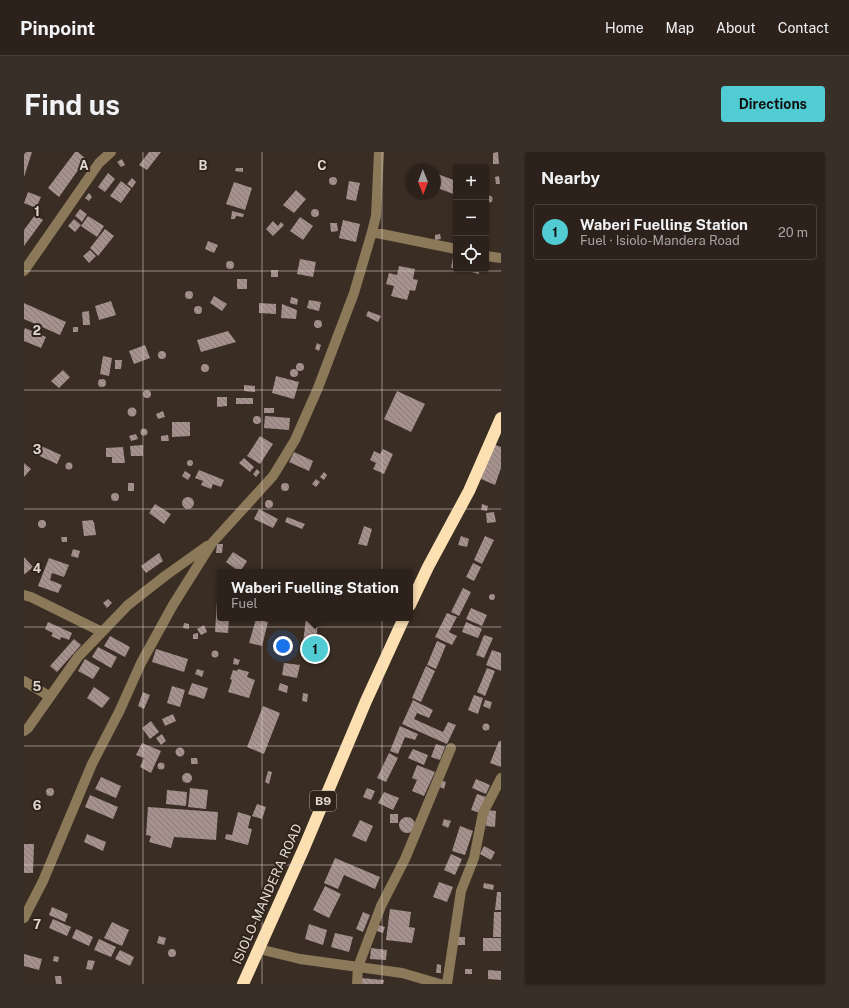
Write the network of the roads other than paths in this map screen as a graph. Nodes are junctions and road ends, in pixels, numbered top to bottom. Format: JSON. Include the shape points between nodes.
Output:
{"nodes":[{"id":1,"x":111,"y":152,"type":"edge"},
{"id":2,"x":378,"y":152,"type":"edge"},
{"id":3,"x":372,"y":232,"type":"junction"},
{"id":4,"x":453,"y":248,"type":"edge"},
{"id":5,"x":489,"y":256,"type":"edge"},
{"id":6,"x":501,"y":258,"type":"edge"},
{"id":7,"x":24,"y":272,"type":"edge"},
{"id":8,"x":501,"y":418,"type":"edge"},
{"id":9,"x":212,"y":543,"type":"junction"},
{"id":10,"x":24,"y":595,"type":"edge"},
{"id":11,"x":413,"y":599,"type":"edge"},
{"id":12,"x":403,"y":621,"type":"edge"},
{"id":13,"x":102,"y":632,"type":"junction"},
{"id":14,"x":24,"y":681,"type":"edge"},
{"id":15,"x":49,"y":696,"type":"junction"},
{"id":16,"x":24,"y":731,"type":"edge"},
{"id":17,"x":451,"y":748,"type":"dead end"},
{"id":18,"x":501,"y":778,"type":"edge"},
{"id":19,"x":24,"y":918,"type":"edge"},
{"id":20,"x":260,"y":949,"type":"junction"},
{"id":21,"x":358,"y":967,"type":"junction"},
{"id":22,"x":243,"y":984,"type":"edge"},
{"id":23,"x":357,"y":984,"type":"edge"},
{"id":24,"x":440,"y":984,"type":"edge"},
{"id":25,"x":447,"y":984,"type":"edge"}],
"edges":[{"from":1,"to":7,"type":"street","via":[[99,163]]},
{"from":2,"to":3,"type":"street","via":[[376,216]]},
{"from":3,"to":4,"type":"street"},
{"from":3,"to":9,"type":"street","via":[[354,293],[295,440],[273,476]]},
{"from":5,"to":6,"type":"street"},
{"from":8,"to":11,"type":"highway","via":[[469,491]]},
{"from":9,"to":13,"type":"street","via":[[128,605]]},
{"from":9,"to":19,"type":"street","via":[[141,663],[92,764],[43,880]]},
{"from":10,"to":13,"type":"street"},
{"from":12,"to":20,"type":"highway","name":"ISIOLO-MANDERA ROAD","number":"B9"},
{"from":13,"to":15,"type":"street","via":[[78,657]]},
{"from":14,"to":15,"type":"street"},
{"from":15,"to":16,"type":"street"},
{"from":17,"to":21,"type":"street","via":[[405,859],[381,906]]},
{"from":18,"to":25,"type":"street","via":[[483,813],[474,858],[461,891]]},
{"from":20,"to":21,"type":"street","via":[[300,959]]},
{"from":20,"to":22,"type":"highway","name":"ISIOLO-MANDERA ROAD","number":"B9"},
{"from":21,"to":23,"type":"street"},
{"from":21,"to":24,"type":"street","via":[[402,973]]}]}
